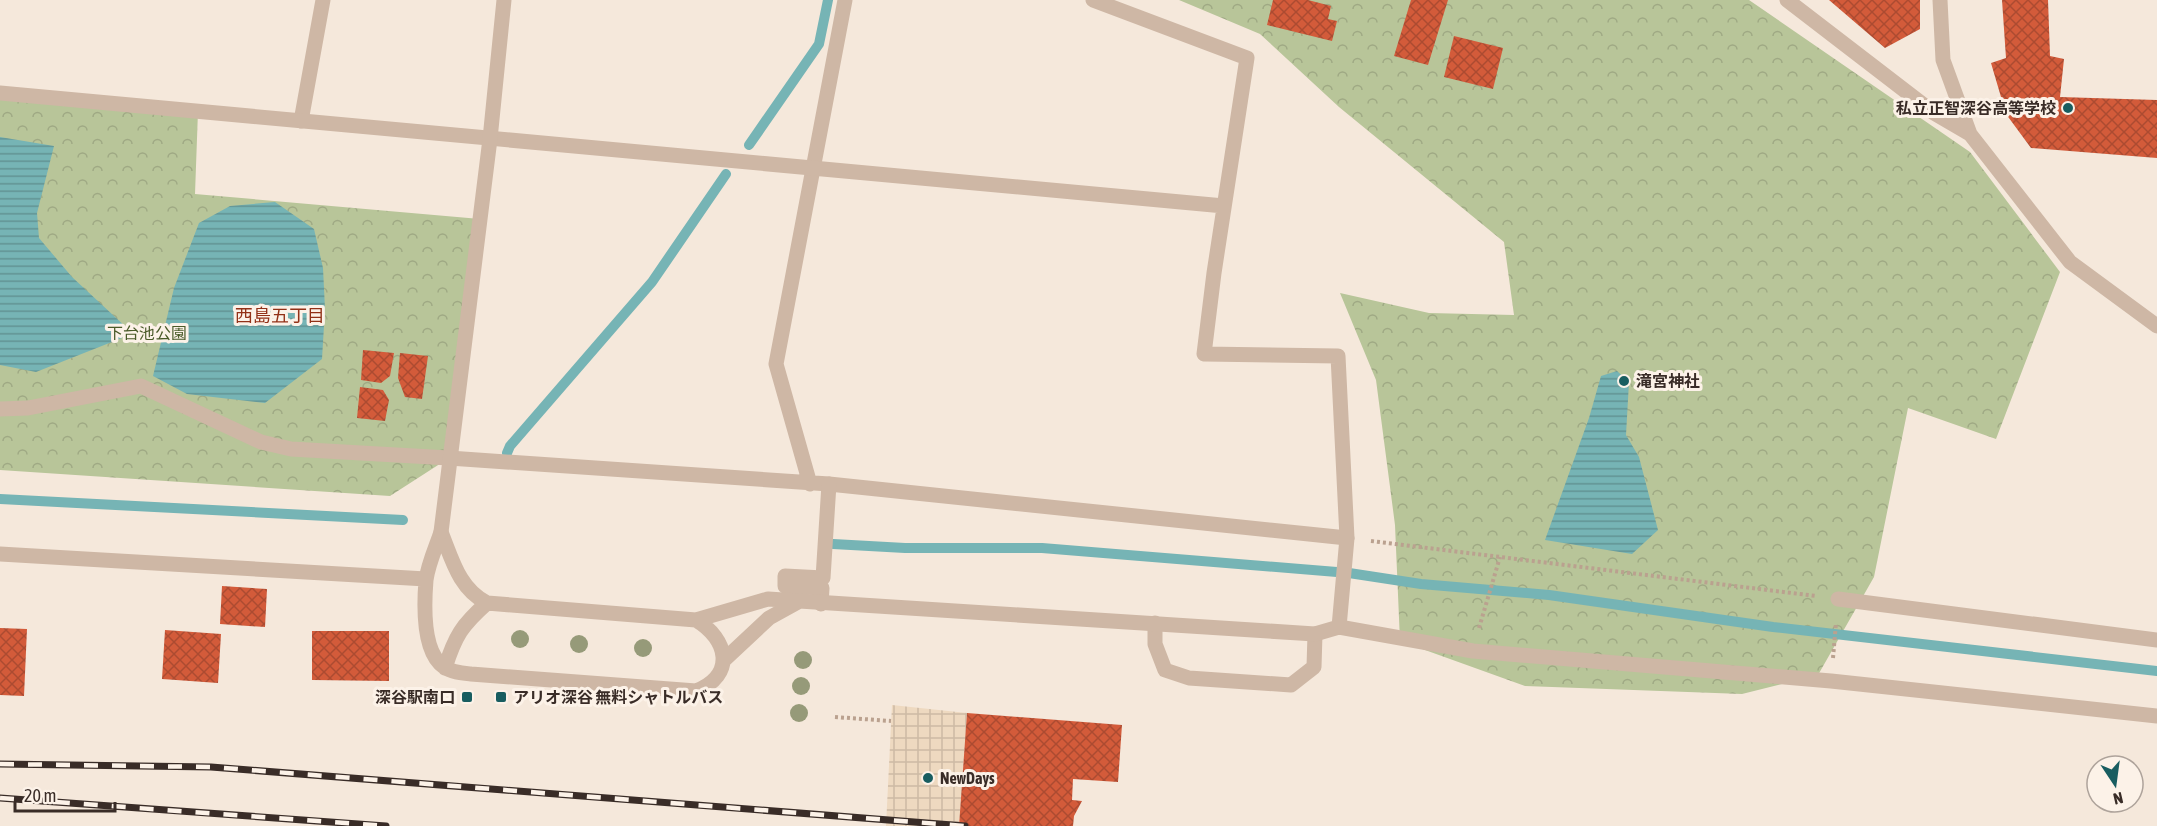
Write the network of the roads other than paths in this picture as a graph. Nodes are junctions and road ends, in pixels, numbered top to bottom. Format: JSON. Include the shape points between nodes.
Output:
{"nodes":[{"id":1,"x":323,"y":0,"type":"edge"},
{"id":2,"x":504,"y":0,"type":"edge"},
{"id":3,"x":845,"y":0,"type":"edge"},
{"id":4,"x":1093,"y":0,"type":"edge"},
{"id":5,"x":1787,"y":0,"type":"edge"},
{"id":6,"x":1940,"y":0,"type":"edge"},
{"id":7,"x":0,"y":93,"type":"edge"},
{"id":8,"x":301,"y":121,"type":"junction"},
{"id":9,"x":1970,"y":134,"type":"junction"},
{"id":10,"x":490,"y":139,"type":"junction"},
{"id":11,"x":813,"y":168,"type":"junction"},
{"id":12,"x":1224,"y":206,"type":"junction"},
{"id":13,"x":2157,"y":326,"type":"edge"},
{"id":14,"x":0,"y":409,"type":"edge"},
{"id":15,"x":449,"y":458,"type":"junction"},
{"id":16,"x":810,"y":483,"type":"junction"},
{"id":17,"x":829,"y":484,"type":"junction"},
{"id":18,"x":441,"y":532,"type":"junction"},
{"id":19,"x":1347,"y":538,"type":"junction"},
{"id":20,"x":0,"y":554,"type":"edge"},
{"id":21,"x":426,"y":579,"type":"junction"},
{"id":22,"x":1838,"y":599,"type":"road end"},
{"id":23,"x":798,"y":602,"type":"junction"},
{"id":24,"x":487,"y":603,"type":"junction"},
{"id":25,"x":821,"y":604,"type":"junction"},
{"id":26,"x":696,"y":620,"type":"junction"},
{"id":27,"x":1339,"y":621,"type":"junction"},
{"id":28,"x":1155,"y":622,"type":"junction"},
{"id":29,"x":1315,"y":634,"type":"junction"},
{"id":30,"x":2157,"y":640,"type":"edge"},
{"id":31,"x":723,"y":661,"type":"junction"},
{"id":32,"x":445,"y":668,"type":"junction"},
{"id":33,"x":2157,"y":717,"type":"edge"}],
"edges":[{"from":1,"to":8,"type":"street"},
{"from":2,"to":10,"type":"street"},
{"from":3,"to":11,"type":"street"},
{"from":4,"to":12,"type":"street","via":[[1247,58]]},
{"from":5,"to":9,"type":"street","via":[[1934,113]]},
{"from":6,"to":9,"type":"street","via":[[1943,60]]},
{"from":7,"to":8,"type":"street"},
{"from":8,"to":10,"type":"street"},
{"from":9,"to":13,"type":"street","via":[[2070,262]]},
{"from":10,"to":11,"type":"street"},
{"from":10,"to":15,"type":"street"},
{"from":11,"to":12,"type":"street"},
{"from":11,"to":16,"type":"street","via":[[776,363]]},
{"from":12,"to":19,"type":"street","via":[[1204,354],[1338,357]]},
{"from":14,"to":15,"type":"street","via":[[28,408],[141,386],[261,442],[291,448]]},
{"from":15,"to":16,"type":"street"},
{"from":15,"to":18,"type":"street"},
{"from":16,"to":17,"type":"street"},
{"from":17,"to":19,"type":"street"},
{"from":17,"to":25,"type":"street","via":[[823,578],[785,576],[785,586],[822,588]]},
{"from":18,"to":21,"type":"street"},
{"from":18,"to":24,"type":"street","via":[[460,579],[476,598]]},
{"from":19,"to":27,"type":"street"},
{"from":20,"to":21,"type":"street"},
{"from":21,"to":32,"type":"street","via":[[428,640],[433,656]]},
{"from":22,"to":30,"type":"street"},
{"from":23,"to":25,"type":"street"},
{"from":23,"to":26,"type":"street","via":[[768,599]]},
{"from":23,"to":31,"type":"street","via":[[769,618]]},
{"from":24,"to":26,"type":"street"},
{"from":24,"to":32,"type":"street","via":[[466,622],[453,642]]},
{"from":25,"to":28,"type":"street"},
{"from":26,"to":31,"type":"street","via":[[716,636]]},
{"from":27,"to":29,"type":"street"},
{"from":27,"to":33,"type":"street","via":[[1473,651],[1831,681]]},
{"from":28,"to":29,"type":"street"},
{"from":28,"to":29,"type":"street","via":[[1155,644],[1165,670],[1189,678],[1291,685],[1314,667]]},
{"from":31,"to":32,"type":"street","via":[[715,680],[696,691],[471,674]]}]}
